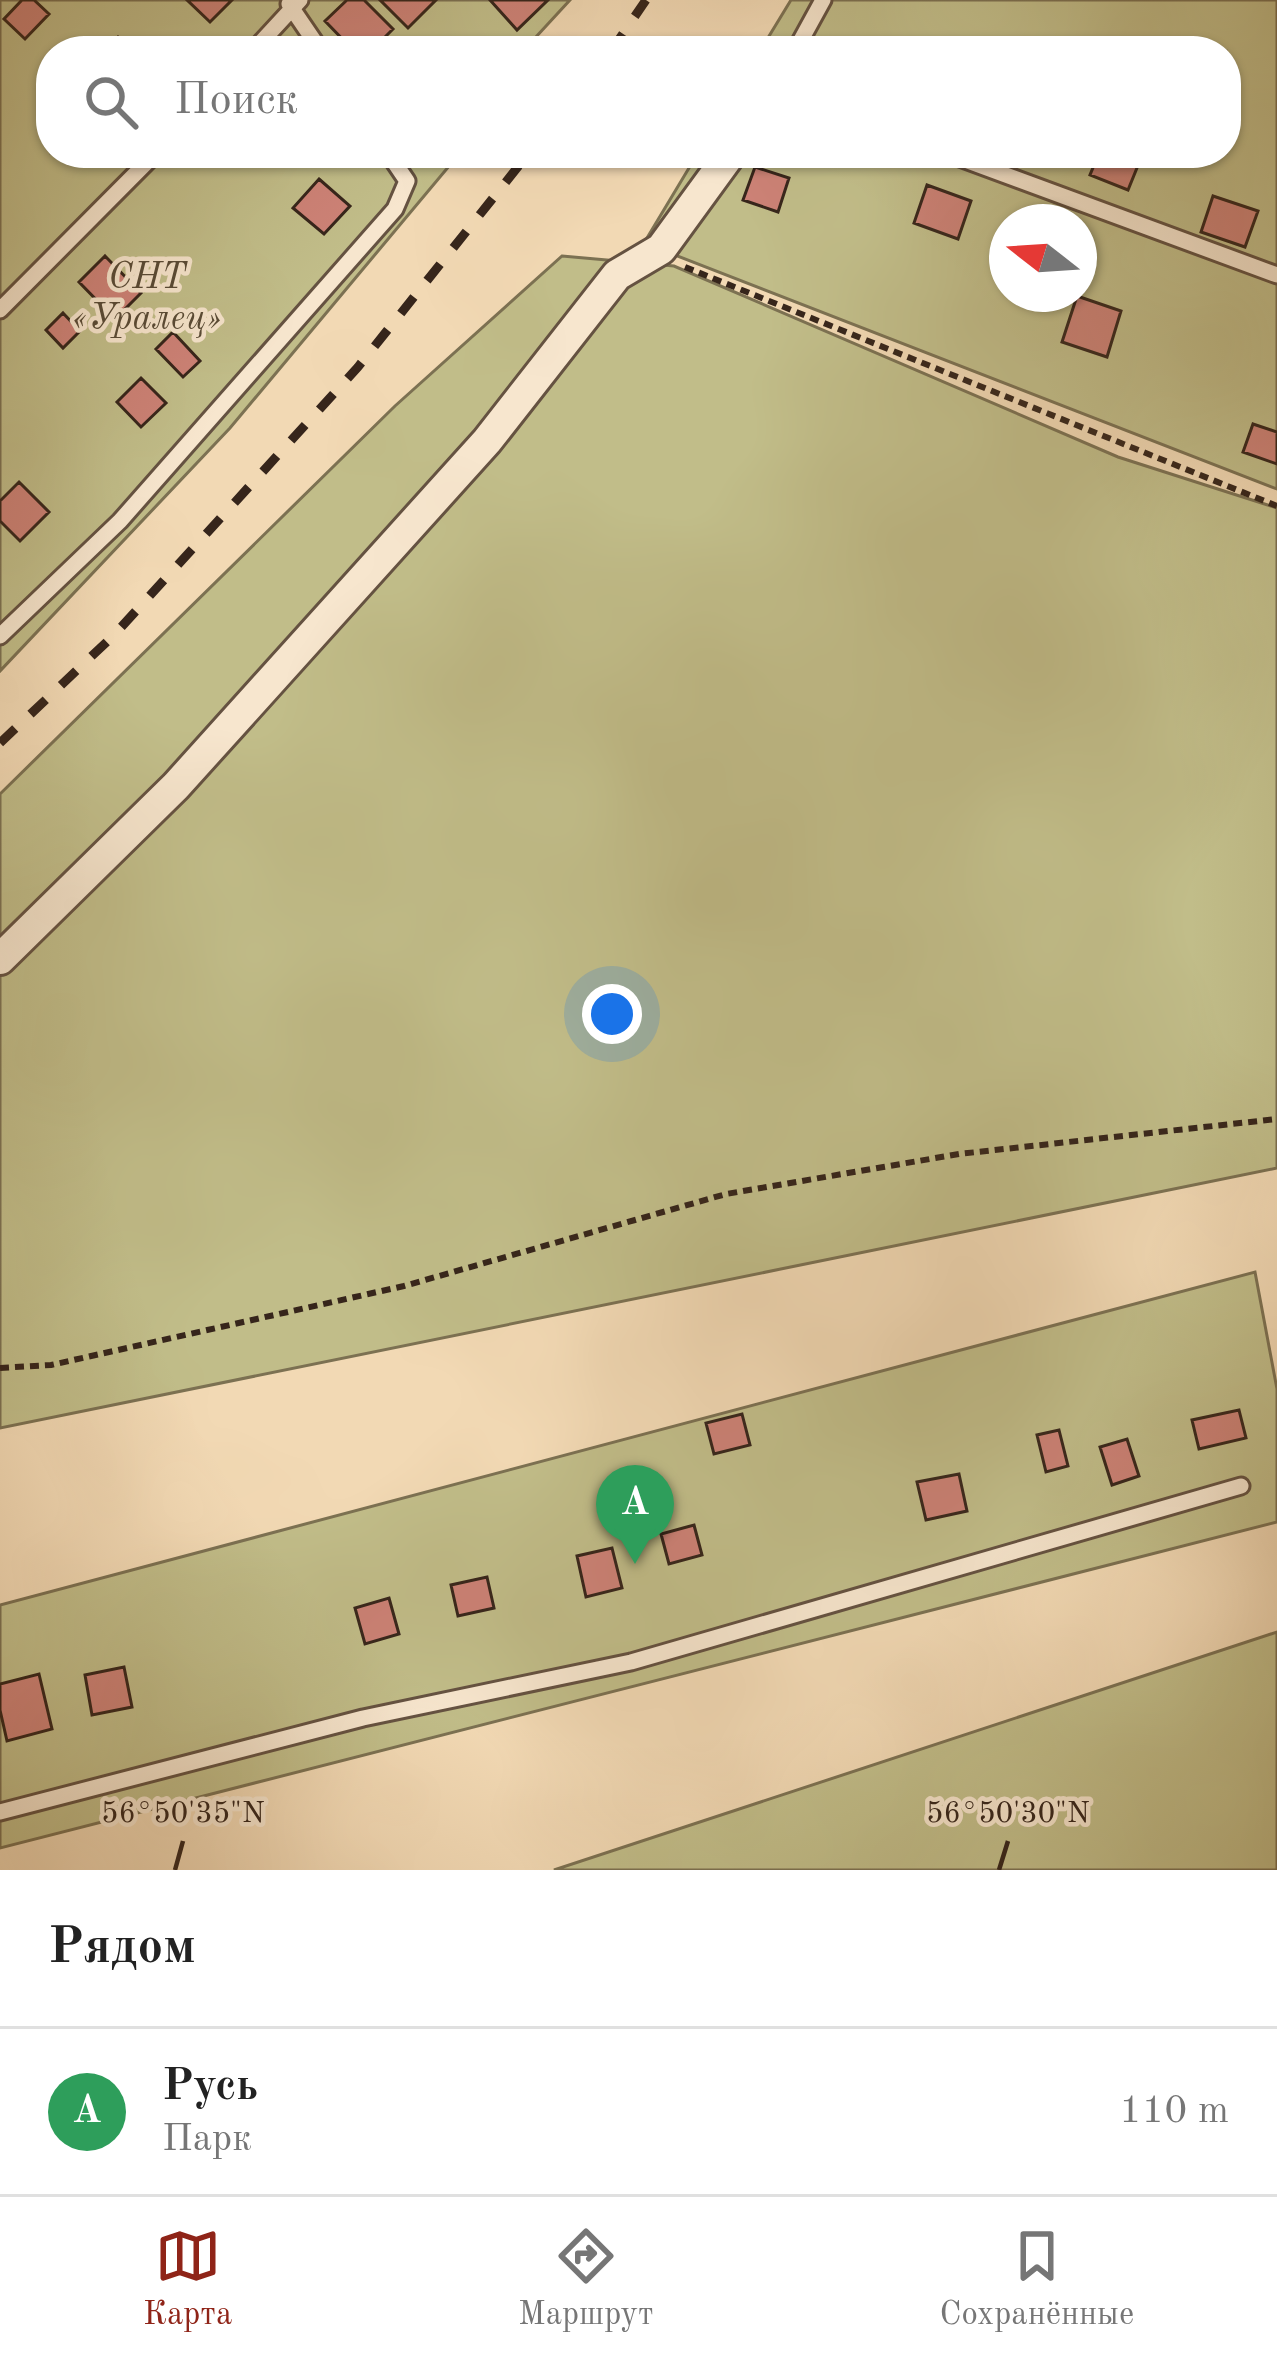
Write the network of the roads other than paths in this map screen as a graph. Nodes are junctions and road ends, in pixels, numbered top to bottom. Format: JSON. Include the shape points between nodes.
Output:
{"nodes":[{"id":1,"x":823,"y":0,"type":"edge"},
{"id":2,"x":292,"y":2,"type":"edge"},
{"id":3,"x":265,"y":36,"type":"edge"},
{"id":4,"x":312,"y":36,"type":"edge"},
{"id":5,"x":803,"y":36,"type":"edge"},
{"id":6,"x":141,"y":168,"type":"edge"},
{"id":7,"x":398,"y":168,"type":"edge"},
{"id":8,"x":720,"y":168,"type":"edge"},
{"id":9,"x":987,"y":168,"type":"edge"},
{"id":10,"x":1277,"y":275,"type":"edge"},
{"id":11,"x":0,"y":310,"type":"edge"},
{"id":12,"x":0,"y":636,"type":"edge"},
{"id":13,"x":0,"y":958,"type":"edge"},
{"id":14,"x":1241,"y":1486,"type":"dead end"},
{"id":15,"x":0,"y":1812,"type":"edge"}],
"edges":[{"from":1,"to":5,"type":"lane"},
{"from":2,"to":3,"type":"lane"},
{"from":2,"to":4,"type":"lane"},
{"from":6,"to":11,"type":"lane"},
{"from":7,"to":12,"type":"lane","via":[[406,181],[395,209],[120,520]]},
{"from":8,"to":13,"type":"street","via":[[661,249],[617,275],[487,441],[176,786]]},
{"from":9,"to":10,"type":"lane"},
{"from":14,"to":15,"type":"lane","via":[[632,1662],[363,1718]]}]}
